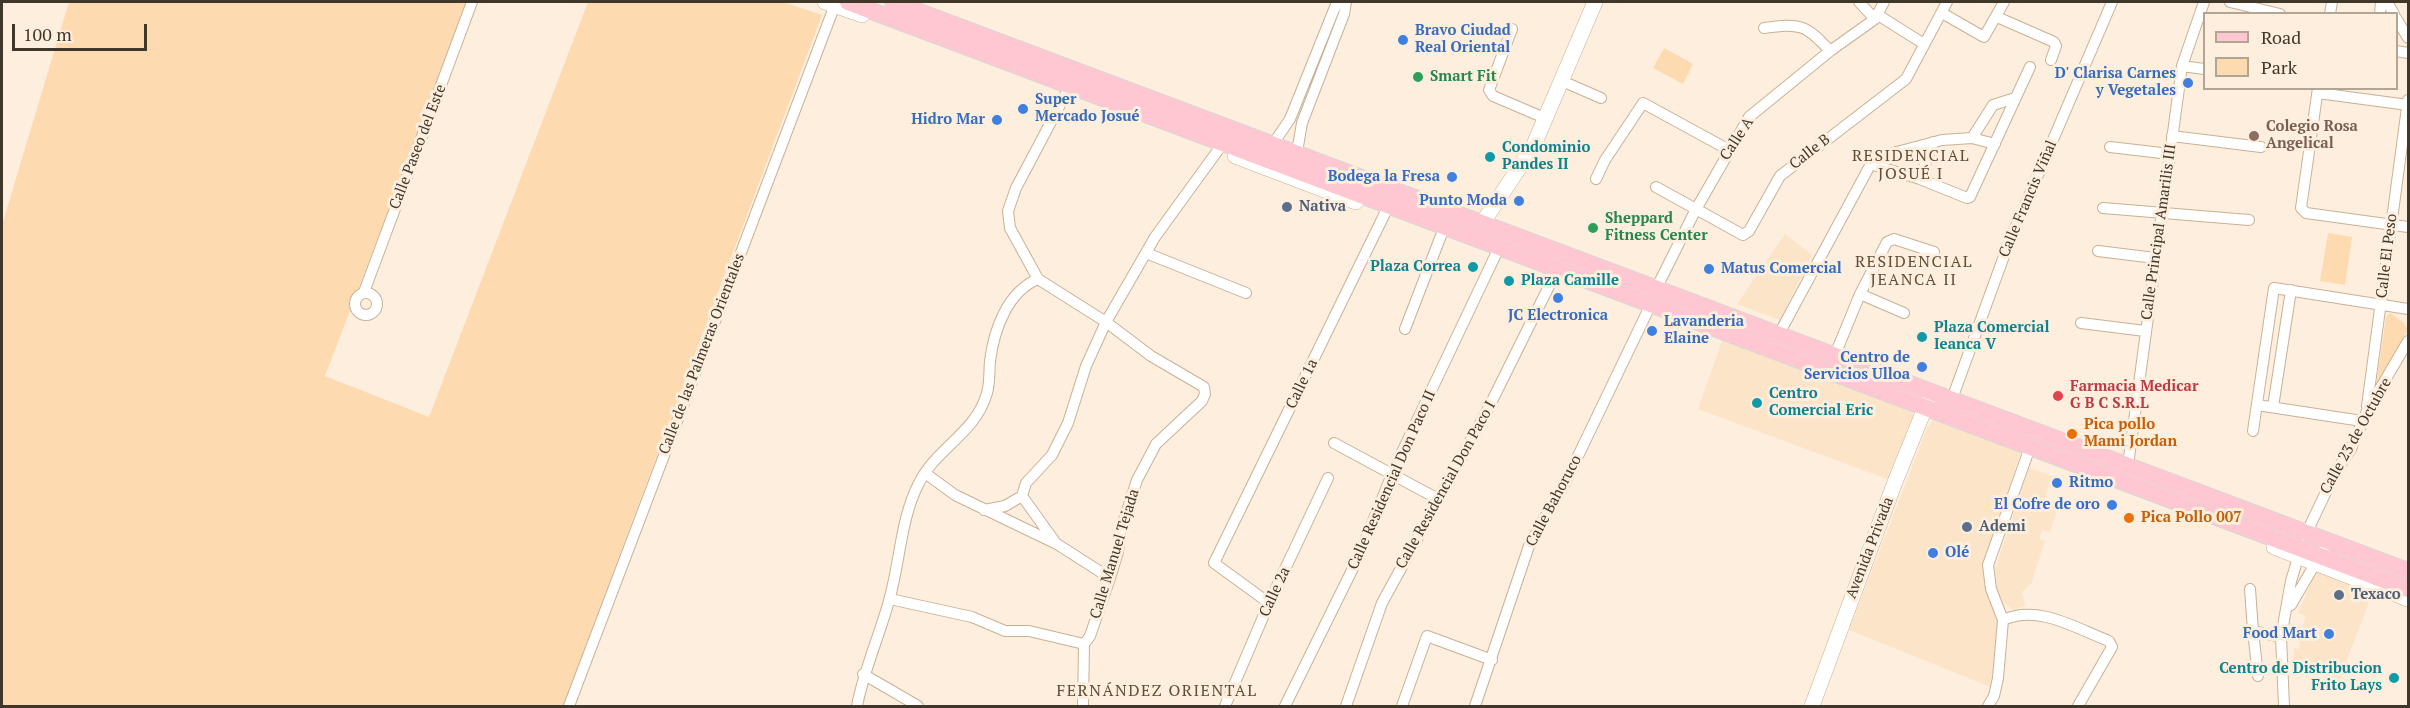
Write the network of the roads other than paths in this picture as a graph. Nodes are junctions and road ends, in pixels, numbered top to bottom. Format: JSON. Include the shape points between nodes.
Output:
{"nodes":[{"id":1,"x":472,"y":2,"type":"edge"},
{"id":2,"x":836,"y":2,"type":"edge"},
{"id":3,"x":893,"y":2,"type":"edge"},
{"id":4,"x":1346,"y":2,"type":"edge"},
{"id":5,"x":1595,"y":2,"type":"edge"},
{"id":6,"x":1859,"y":2,"type":"edge"},
{"id":7,"x":1884,"y":2,"type":"edge"},
{"id":8,"x":1947,"y":2,"type":"edge"},
{"id":9,"x":2004,"y":2,"type":"edge"},
{"id":10,"x":2204,"y":2,"type":"edge"},
{"id":11,"x":2230,"y":2,"type":"edge"},
{"id":12,"x":2109,"y":3,"type":"edge"},
{"id":13,"x":1335,"y":6,"type":"edge"},
{"id":14,"x":2272,"y":12,"type":"edge"},
{"id":15,"x":1942,"y":13,"type":"junction"},
{"id":16,"x":1344,"y":14,"type":"junction"},
{"id":17,"x":1876,"y":17,"type":"junction"},
{"id":18,"x":1997,"y":17,"type":"junction"},
{"id":19,"x":2398,"y":20,"type":"edge"},
{"id":20,"x":1764,"y":28,"type":"dead end"},
{"id":21,"x":1512,"y":29,"type":"dead end"},
{"id":22,"x":2409,"y":38,"type":"edge"},
{"id":23,"x":1924,"y":44,"type":"junction"},
{"id":24,"x":1830,"y":51,"type":"junction"},
{"id":25,"x":2051,"y":60,"type":"dead end"},
{"id":26,"x":2182,"y":66,"type":"junction"},
{"id":27,"x":2030,"y":67,"type":"dead end"},
{"id":28,"x":2203,"y":69,"type":"edge"},
{"id":29,"x":1562,"y":81,"type":"junction"},
{"id":30,"x":1069,"y":88,"type":"junction"},
{"id":31,"x":2318,"y":91,"type":"edge"},
{"id":32,"x":1601,"y":98,"type":"dead end"},
{"id":33,"x":2015,"y":98,"type":"junction"},
{"id":34,"x":2409,"y":100,"type":"edge"},
{"id":35,"x":2408,"y":105,"type":"edge"},
{"id":36,"x":1546,"y":119,"type":"junction"},
{"id":37,"x":2172,"y":136,"type":"junction"},
{"id":38,"x":1972,"y":138,"type":"junction"},
{"id":39,"x":1933,"y":142,"type":"junction"},
{"id":40,"x":1273,"y":144,"type":"junction"},
{"id":41,"x":1995,"y":144,"type":"junction"},
{"id":42,"x":1221,"y":146,"type":"junction"},
{"id":43,"x":2110,"y":147,"type":"dead end"},
{"id":44,"x":2260,"y":147,"type":"dead end"},
{"id":45,"x":1729,"y":150,"type":"junction"},
{"id":46,"x":1297,"y":152,"type":"junction"},
{"id":47,"x":2170,"y":154,"type":"junction"},
{"id":48,"x":1870,"y":164,"type":"junction"},
{"id":49,"x":1596,"y":179,"type":"dead end"},
{"id":50,"x":1920,"y":179,"type":"junction"},
{"id":51,"x":1656,"y":187,"type":"dead end"},
{"id":52,"x":2103,"y":208,"type":"dead end"},
{"id":53,"x":1387,"y":209,"type":"junction"},
{"id":54,"x":1695,"y":211,"type":"junction"},
{"id":55,"x":2160,"y":212,"type":"junction"},
{"id":56,"x":2249,"y":220,"type":"dead end"},
{"id":57,"x":1483,"y":222,"type":"junction"},
{"id":58,"x":2391,"y":224,"type":"junction"},
{"id":59,"x":2409,"y":227,"type":"edge"},
{"id":60,"x":1442,"y":233,"type":"junction"},
{"id":61,"x":2098,"y":251,"type":"dead end"},
{"id":62,"x":1934,"y":252,"type":"dead end"},
{"id":63,"x":1146,"y":253,"type":"junction"},
{"id":64,"x":1496,"y":254,"type":"junction"},
{"id":65,"x":2155,"y":258,"type":"junction"},
{"id":66,"x":1556,"y":272,"type":"junction"},
{"id":67,"x":1038,"y":279,"type":"junction"},
{"id":68,"x":2291,"y":290,"type":"junction"},
{"id":69,"x":364,"y":292,"type":"dead end"},
{"id":70,"x":1246,"y":293,"type":"dead end"},
{"id":71,"x":1860,"y":294,"type":"junction"},
{"id":72,"x":1652,"y":300,"type":"junction"},
{"id":73,"x":2381,"y":304,"type":"junction"},
{"id":74,"x":2395,"y":306,"type":"junction"},
{"id":75,"x":2409,"y":309,"type":"edge"},
{"id":76,"x":1904,"y":313,"type":"dead end"},
{"id":77,"x":2409,"y":320,"type":"edge"},
{"id":78,"x":1106,"y":322,"type":"junction"},
{"id":79,"x":2081,"y":322,"type":"dead end"},
{"id":80,"x":1405,"y":329,"type":"dead end"},
{"id":81,"x":2145,"y":331,"type":"junction"},
{"id":82,"x":1779,"y":334,"type":"junction"},
{"id":83,"x":2409,"y":341,"type":"edge"},
{"id":84,"x":1835,"y":355,"type":"junction"},
{"id":85,"x":1952,"y":399,"type":"junction"},
{"id":86,"x":1928,"y":402,"type":"junction"},
{"id":87,"x":2257,"y":405,"type":"junction"},
{"id":88,"x":2273,"y":407,"type":"junction"},
{"id":89,"x":2365,"y":416,"type":"junction"},
{"id":90,"x":2253,"y":431,"type":"dead end"},
{"id":91,"x":1334,"y":443,"type":"dead end"},
{"id":92,"x":2029,"y":450,"type":"junction"},
{"id":93,"x":2128,"y":465,"type":"junction"},
{"id":94,"x":925,"y":473,"type":"junction"},
{"id":95,"x":1393,"y":475,"type":"junction"},
{"id":96,"x":1328,"y":478,"type":"dead end"},
{"id":97,"x":1022,"y":496,"type":"junction"},
{"id":98,"x":1438,"y":499,"type":"junction"},
{"id":99,"x":984,"y":510,"type":"junction"},
{"id":100,"x":2329,"y":540,"type":"junction"},
{"id":101,"x":1057,"y":544,"type":"junction"},
{"id":102,"x":2302,"y":545,"type":"junction"},
{"id":103,"x":2318,"y":559,"type":"junction"},
{"id":104,"x":2409,"y":571,"type":"edge"},
{"id":105,"x":1110,"y":578,"type":"junction"},
{"id":106,"x":2250,"y":589,"type":"dead end"},
{"id":107,"x":2409,"y":589,"type":"edge"},
{"id":108,"x":890,"y":599,"type":"junction"},
{"id":109,"x":2409,"y":599,"type":"edge"},
{"id":110,"x":1269,"y":603,"type":"junction"},
{"id":111,"x":2288,"y":611,"type":"junction"},
{"id":112,"x":2003,"y":620,"type":"junction"},
{"id":113,"x":2253,"y":631,"type":"junction"},
{"id":114,"x":2281,"y":637,"type":"junction"},
{"id":115,"x":1084,"y":644,"type":"junction"},
{"id":116,"x":1492,"y":660,"type":"junction"},
{"id":117,"x":863,"y":674,"type":"junction"},
{"id":118,"x":2258,"y":676,"type":"dead end"},
{"id":119,"x":569,"y":706,"type":"edge"},
{"id":120,"x":857,"y":706,"type":"edge"},
{"id":121,"x":918,"y":706,"type":"edge"},
{"id":122,"x":1083,"y":706,"type":"edge"},
{"id":123,"x":1225,"y":706,"type":"edge"},
{"id":124,"x":1285,"y":706,"type":"edge"},
{"id":125,"x":1346,"y":706,"type":"edge"},
{"id":126,"x":1402,"y":706,"type":"edge"},
{"id":127,"x":1475,"y":706,"type":"edge"},
{"id":128,"x":1812,"y":706,"type":"edge"},
{"id":129,"x":1988,"y":706,"type":"edge"},
{"id":130,"x":2078,"y":706,"type":"edge"},
{"id":131,"x":2284,"y":706,"type":"edge"}],
"edges":[{"from":1,"to":69,"type":"street","name":"Calle Paseo del Este"},
{"from":2,"to":30,"type":"main road"},
{"from":2,"to":119,"type":"street","name":"Calle de las Palmeras Orientales"},
{"from":3,"to":40,"type":"main road"},
{"from":4,"to":16,"type":"street"},
{"from":5,"to":29,"type":"street"},
{"from":6,"to":17,"type":"street"},
{"from":7,"to":17,"type":"street","name":"Calle A"},
{"from":8,"to":15,"type":"street","name":"Calle B"},
{"from":9,"to":18,"type":"street"},
{"from":10,"to":26,"type":"street","name":"Calle Principal Amarilis III"},
{"from":11,"to":14,"type":"street"},
{"from":12,"to":85,"type":"street","name":"Calle Francis Viñal","via":[[2007,245]]},
{"from":13,"to":16,"type":"street"},
{"from":13,"to":40,"type":"street","via":[[1290,119]]},
{"from":15,"to":18,"type":"street","via":[[1980,37],[1984,37]]},
{"from":15,"to":23,"type":"street","name":"Calle B"},
{"from":16,"to":46,"type":"street","via":[[1302,123]]},
{"from":17,"to":23,"type":"street"},
{"from":17,"to":24,"type":"street","name":"Calle A"},
{"from":18,"to":25,"type":"street","via":[[2054,42]]},
{"from":19,"to":22,"type":"street"},
{"from":20,"to":24,"type":"street","via":[[1802,27]]},
{"from":21,"to":36,"type":"street","via":[[1489,90],[1493,96]]},
{"from":23,"to":54,"type":"street","name":"Calle B","via":[[1906,79],[1780,176],[1749,231],[1743,235]]},
{"from":24,"to":45,"type":"street","name":"Calle A","via":[[1749,117]]},
{"from":26,"to":28,"type":"street"},
{"from":26,"to":37,"type":"street","name":"Calle Principal Amarilis III"},
{"from":27,"to":33,"type":"street"},
{"from":29,"to":32,"type":"street"},
{"from":29,"to":36,"type":"street"},
{"from":30,"to":42,"type":"main road"},
{"from":30,"to":67,"type":"street","via":[[1016,188],[1008,211],[1010,228]]},
{"from":31,"to":35,"type":"street"},
{"from":31,"to":58,"type":"street","via":[[2301,208],[2306,213]]},
{"from":33,"to":38,"type":"street","via":[[1993,105]]},
{"from":33,"to":41,"type":"street"},
{"from":34,"to":35,"type":"street","name":"Calle El Peso"},
{"from":35,"to":58,"type":"street","name":"Calle El Peso"},
{"from":36,"to":57,"type":"street","via":[[1533,147]]},
{"from":37,"to":44,"type":"street"},
{"from":37,"to":47,"type":"street","name":"Calle Principal Amarilis III"},
{"from":38,"to":39,"type":"street"},
{"from":38,"to":41,"type":"street"},
{"from":39,"to":48,"type":"street","via":[[1877,156]]},
{"from":39,"to":50,"type":"street"},
{"from":40,"to":46,"type":"main road"},
{"from":41,"to":50,"type":"street","via":[[1970,197]]},
{"from":42,"to":53,"type":"main road"},
{"from":42,"to":63,"type":"street"},
{"from":43,"to":47,"type":"street"},
{"from":45,"to":49,"type":"street","via":[[1643,103]]},
{"from":45,"to":54,"type":"street","name":"Calle A"},
{"from":46,"to":57,"type":"main road"},
{"from":47,"to":55,"type":"street","name":"Calle Principal Amarilis III"},
{"from":48,"to":50,"type":"street"},
{"from":48,"to":82,"type":"street"},
{"from":51,"to":54,"type":"street","name":"Calle B"},
{"from":52,"to":55,"type":"street"},
{"from":53,"to":60,"type":"street"},
{"from":53,"to":66,"type":"main road"},
{"from":53,"to":110,"type":"street","name":"Calle 1a","via":[[1214,563]]},
{"from":54,"to":72,"type":"street","name":"Calle A"},
{"from":55,"to":56,"type":"street"},
{"from":55,"to":65,"type":"street","name":"Calle Principal Amarilis III"},
{"from":57,"to":72,"type":"main road"},
{"from":58,"to":59,"type":"street"},
{"from":58,"to":73,"type":"street","name":"Calle El Peso"},
{"from":60,"to":64,"type":"street"},
{"from":60,"to":80,"type":"street"},
{"from":61,"to":65,"type":"street"},
{"from":62,"to":71,"type":"street","via":[[1890,240]]},
{"from":63,"to":70,"type":"street"},
{"from":63,"to":78,"type":"street"},
{"from":64,"to":66,"type":"street"},
{"from":64,"to":95,"type":"street","name":"Calle Residencial Don Paco II"},
{"from":65,"to":81,"type":"street","name":"Calle Principal Amarilis III"},
{"from":66,"to":72,"type":"main road"},
{"from":66,"to":98,"type":"street","name":"Calle Residencial Don Paco I"},
{"from":67,"to":78,"type":"street"},
{"from":67,"to":94,"type":"street","via":[[1017,294],[998,324],[987,393],[978,413],[966,432]]},
{"from":68,"to":73,"type":"street"},
{"from":68,"to":87,"type":"street","via":[[2274,288]]},
{"from":68,"to":88,"type":"street"},
{"from":71,"to":76,"type":"street"},
{"from":71,"to":84,"type":"street"},
{"from":72,"to":82,"type":"main road"},
{"from":72,"to":86,"type":"main road"},
{"from":72,"to":116,"type":"street","name":"Calle Bahoruco","via":[[1565,483],[1530,543]]},
{"from":73,"to":74,"type":"street"},
{"from":73,"to":89,"type":"street","name":"Calle El Peso"},
{"from":74,"to":75,"type":"street"},
{"from":74,"to":77,"type":"street"},
{"from":78,"to":97,"type":"street","via":[[1086,366],[1068,423],[1052,455],[1026,483]]},
{"from":78,"to":105,"type":"street","name":"Calle Manuel Tejada","via":[[1151,356],[1204,387],[1205,394],[1156,444],[1137,480]]},
{"from":79,"to":81,"type":"street"},
{"from":81,"to":93,"type":"street","name":"Calle Principal Amarilis III"},
{"from":82,"to":84,"type":"main road"},
{"from":83,"to":89,"type":"street","name":"Calle 23 de Octubre"},
{"from":84,"to":86,"type":"main road"},
{"from":85,"to":86,"type":"main road"},
{"from":85,"to":93,"type":"main road"},
{"from":86,"to":92,"type":"street"},
{"from":86,"to":102,"type":"main road"},
{"from":86,"to":128,"type":"street","name":"Avenida Privada"},
{"from":87,"to":88,"type":"street"},
{"from":87,"to":90,"type":"street"},
{"from":88,"to":89,"type":"street"},
{"from":89,"to":102,"type":"street","name":"Calle 23 de Octubre"},
{"from":91,"to":95,"type":"street"},
{"from":92,"to":102,"type":"street"},
{"from":92,"to":112,"type":"street","via":[[1988,565],[1991,589]]},
{"from":93,"to":102,"type":"main road"},
{"from":94,"to":99,"type":"street"},
{"from":94,"to":108,"type":"street","via":[[914,492]]},
{"from":95,"to":98,"type":"street"},
{"from":95,"to":124,"type":"street","name":"Calle Residencial Don Paco II","via":[[1358,558]]},
{"from":96,"to":110,"type":"street","name":"Calle 2a"},
{"from":97,"to":99,"type":"street","via":[[1005,506]]},
{"from":97,"to":101,"type":"street"},
{"from":98,"to":125,"type":"street","name":"Calle Residencial Don Paco I","via":[[1379,610]]},
{"from":99,"to":101,"type":"street"},
{"from":100,"to":102,"type":"main road"},
{"from":100,"to":103,"type":"street"},
{"from":100,"to":104,"type":"main road"},
{"from":101,"to":105,"type":"street"},
{"from":102,"to":103,"type":"main road"},
{"from":102,"to":111,"type":"street","name":"Calle 23 de Octubre","via":[[2291,581]]},
{"from":103,"to":107,"type":"main road"},
{"from":103,"to":109,"type":"street"},
{"from":103,"to":111,"type":"street"},
{"from":105,"to":115,"type":"street","name":"Calle Manuel Tejada"},
{"from":106,"to":113,"type":"street"},
{"from":108,"to":115,"type":"street","via":[[972,617],[1005,631],[1029,631]]},
{"from":108,"to":117,"type":"street"},
{"from":110,"to":123,"type":"street","name":"Calle 2a"},
{"from":111,"to":114,"type":"street"},
{"from":112,"to":129,"type":"street","via":[[1998,678]]},
{"from":112,"to":130,"type":"street","via":[[2037,613],[2111,643]]},
{"from":113,"to":114,"type":"street"},
{"from":113,"to":118,"type":"street"},
{"from":114,"to":131,"type":"street"},
{"from":115,"to":122,"type":"street","name":"Calle Manuel Tejada"},
{"from":116,"to":126,"type":"street","via":[[1427,636]]},
{"from":116,"to":127,"type":"street","name":"Calle Bahoruco"},
{"from":117,"to":120,"type":"street"},
{"from":117,"to":121,"type":"street"}]}
